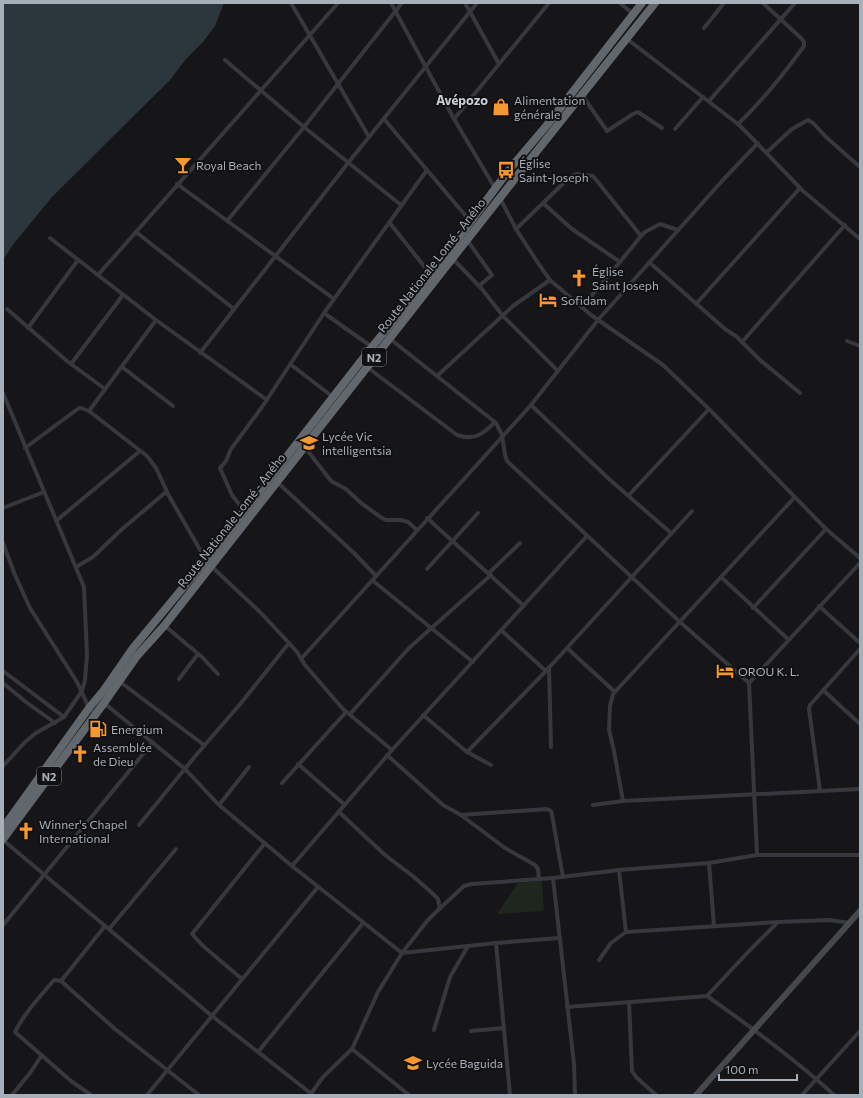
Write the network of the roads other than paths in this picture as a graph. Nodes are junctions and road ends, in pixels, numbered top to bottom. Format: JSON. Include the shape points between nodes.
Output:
{"nodes":[{"id":1,"x":291,"y":3,"type":"edge"},
{"id":2,"x":338,"y":3,"type":"edge"},
{"id":3,"x":391,"y":3,"type":"edge"},
{"id":4,"x":402,"y":3,"type":"edge"},
{"id":5,"x":465,"y":3,"type":"edge"},
{"id":6,"x":477,"y":3,"type":"edge"},
{"id":7,"x":549,"y":3,"type":"edge"},
{"id":8,"x":620,"y":3,"type":"edge"},
{"id":9,"x":642,"y":3,"type":"edge"},
{"id":10,"x":655,"y":3,"type":"edge"},
{"id":11,"x":724,"y":3,"type":"edge"},
{"id":12,"x":763,"y":3,"type":"edge"},
{"id":13,"x":795,"y":3,"type":"edge"},
{"id":14,"x":396,"y":11,"type":"junction"},
{"id":15,"x":470,"y":11,"type":"junction"},
{"id":16,"x":633,"y":14,"type":"junction"},
{"id":17,"x":781,"y":19,"type":"junction"},
{"id":18,"x":704,"y":28,"type":"dead end"},
{"id":19,"x":309,"y":36,"type":"junction"},
{"id":20,"x":626,"y":39,"type":"junction"},
{"id":21,"x":225,"y":60,"type":"dead end"},
{"id":22,"x":499,"y":64,"type":"junction"},
{"id":23,"x":426,"y":67,"type":"junction"},
{"id":24,"x":337,"y":83,"type":"junction"},
{"id":25,"x":261,"y":90,"type":"junction"},
{"id":26,"x":582,"y":95,"type":"junction"},
{"id":27,"x":703,"y":97,"type":"junction"},
{"id":28,"x":709,"y":101,"type":"junction"},
{"id":29,"x":384,"y":119,"type":"junction"},
{"id":30,"x":454,"y":119,"type":"junction"},
{"id":31,"x":738,"y":124,"type":"junction"},
{"id":32,"x":304,"y":127,"type":"junction"},
{"id":33,"x":662,"y":128,"type":"dead end"},
{"id":34,"x":675,"y":130,"type":"dead end"},
{"id":35,"x":369,"y":138,"type":"junction"},
{"id":36,"x":758,"y":144,"type":"junction"},
{"id":37,"x":766,"y":153,"type":"junction"},
{"id":38,"x":348,"y":163,"type":"junction"},
{"id":39,"x":860,"y":167,"type":"edge"},
{"id":40,"x":427,"y":170,"type":"junction"},
{"id":41,"x":177,"y":184,"type":"junction"},
{"id":42,"x":495,"y":188,"type":"junction"},
{"id":43,"x":800,"y":188,"type":"junction"},
{"id":44,"x":500,"y":198,"type":"junction"},
{"id":45,"x":543,"y":203,"type":"junction"},
{"id":46,"x":401,"y":205,"type":"junction"},
{"id":47,"x":227,"y":221,"type":"junction"},
{"id":48,"x":470,"y":221,"type":"junction"},
{"id":49,"x":389,"y":222,"type":"junction"},
{"id":50,"x":845,"y":225,"type":"junction"},
{"id":51,"x":516,"y":229,"type":"junction"},
{"id":52,"x":678,"y":230,"type":"junction"},
{"id":53,"x":136,"y":232,"type":"junction"},
{"id":54,"x":641,"y":236,"type":"junction"},
{"id":55,"x":50,"y":238,"type":"dead end"},
{"id":56,"x":860,"y":238,"type":"edge"},
{"id":57,"x":467,"y":240,"type":"junction"},
{"id":58,"x":275,"y":257,"type":"junction"},
{"id":59,"x":453,"y":259,"type":"junction"},
{"id":60,"x":78,"y":260,"type":"junction"},
{"id":61,"x":620,"y":262,"type":"junction"},
{"id":62,"x":649,"y":262,"type":"junction"},
{"id":63,"x":98,"y":275,"type":"junction"},
{"id":64,"x":431,"y":275,"type":"junction"},
{"id":65,"x":550,"y":280,"type":"junction"},
{"id":66,"x":480,"y":286,"type":"junction"},
{"id":67,"x":123,"y":295,"type":"junction"},
{"id":68,"x":334,"y":299,"type":"junction"},
{"id":69,"x":696,"y":304,"type":"junction"},
{"id":70,"x":582,"y":307,"type":"junction"},
{"id":71,"x":7,"y":309,"type":"dead end"},
{"id":72,"x":234,"y":309,"type":"junction"},
{"id":73,"x":324,"y":313,"type":"junction"},
{"id":74,"x":503,"y":316,"type":"junction"},
{"id":75,"x":156,"y":320,"type":"junction"},
{"id":76,"x":598,"y":320,"type":"junction"},
{"id":77,"x":28,"y":328,"type":"junction"},
{"id":78,"x":389,"y":338,"type":"junction"},
{"id":79,"x":848,"y":341,"type":"dead end"},
{"id":80,"x":742,"y":342,"type":"junction"},
{"id":81,"x":860,"y":346,"type":"edge"},
{"id":82,"x":372,"y":347,"type":"junction"},
{"id":83,"x":200,"y":353,"type":"junction"},
{"id":84,"x":71,"y":364,"type":"junction"},
{"id":85,"x":290,"y":364,"type":"junction"},
{"id":86,"x":122,"y":366,"type":"junction"},
{"id":87,"x":367,"y":367,"type":"junction"},
{"id":88,"x":558,"y":371,"type":"junction"},
{"id":89,"x":437,"y":376,"type":"junction"},
{"id":90,"x":105,"y":389,"type":"junction"},
{"id":91,"x":800,"y":393,"type":"dead end"},
{"id":92,"x":3,"y":395,"type":"edge"},
{"id":93,"x":333,"y":397,"type":"junction"},
{"id":94,"x":267,"y":400,"type":"junction"},
{"id":95,"x":531,"y":405,"type":"junction"},
{"id":96,"x":173,"y":406,"type":"dead end"},
{"id":97,"x":709,"y":409,"type":"junction"},
{"id":98,"x":88,"y":411,"type":"junction"},
{"id":99,"x":495,"y":422,"type":"junction"},
{"id":100,"x":502,"y":435,"type":"junction"},
{"id":101,"x":304,"y":446,"type":"junction"},
{"id":102,"x":25,"y":448,"type":"junction"},
{"id":103,"x":140,"y":451,"type":"junction"},
{"id":104,"x":277,"y":482,"type":"junction"},
{"id":105,"x":44,"y":492,"type":"junction"},
{"id":106,"x":166,"y":492,"type":"junction"},
{"id":107,"x":629,"y":496,"type":"junction"},
{"id":108,"x":794,"y":498,"type":"junction"},
{"id":109,"x":3,"y":508,"type":"edge"},
{"id":110,"x":244,"y":511,"type":"junction"},
{"id":111,"x":692,"y":511,"type":"dead end"},
{"id":112,"x":478,"y":513,"type":"dead end"},
{"id":113,"x":428,"y":518,"type":"junction"},
{"id":114,"x":56,"y":520,"type":"junction"},
{"id":115,"x":826,"y":529,"type":"junction"},
{"id":116,"x":417,"y":530,"type":"junction"},
{"id":117,"x":671,"y":533,"type":"junction"},
{"id":118,"x":587,"y":536,"type":"junction"},
{"id":119,"x":452,"y":540,"type":"junction"},
{"id":120,"x":3,"y":543,"type":"edge"},
{"id":121,"x":520,"y":543,"type":"dead end"},
{"id":122,"x":860,"y":558,"type":"edge"},
{"id":123,"x":208,"y":563,"type":"junction"},
{"id":124,"x":860,"y":563,"type":"edge"},
{"id":125,"x":76,"y":567,"type":"junction"},
{"id":126,"x":427,"y":569,"type":"dead end"},
{"id":127,"x":490,"y":574,"type":"junction"},
{"id":128,"x":631,"y":577,"type":"junction"},
{"id":129,"x":374,"y":578,"type":"junction"},
{"id":130,"x":721,"y":578,"type":"junction"},
{"id":131,"x":524,"y":606,"type":"junction"},
{"id":132,"x":819,"y":606,"type":"junction"},
{"id":133,"x":753,"y":608,"type":"junction"},
{"id":134,"x":680,"y":622,"type":"junction"},
{"id":135,"x":164,"y":626,"type":"junction"},
{"id":136,"x":431,"y":628,"type":"junction"},
{"id":137,"x":502,"y":631,"type":"junction"},
{"id":138,"x":789,"y":640,"type":"junction"},
{"id":139,"x":860,"y":643,"type":"edge"},
{"id":140,"x":289,"y":644,"type":"junction"},
{"id":141,"x":567,"y":648,"type":"junction"},
{"id":142,"x":860,"y":649,"type":"edge"},
{"id":143,"x":198,"y":654,"type":"junction"},
{"id":144,"x":301,"y":659,"type":"junction"},
{"id":145,"x":473,"y":662,"type":"junction"},
{"id":146,"x":547,"y":669,"type":"junction"},
{"id":147,"x":3,"y":671,"type":"edge"},
{"id":148,"x":218,"y":674,"type":"dead end"},
{"id":149,"x":179,"y":679,"type":"dead end"},
{"id":150,"x":119,"y":681,"type":"junction"},
{"id":151,"x":750,"y":683,"type":"junction"},
{"id":152,"x":3,"y":684,"type":"edge"},
{"id":153,"x":823,"y":690,"type":"junction"},
{"id":154,"x":82,"y":691,"type":"junction"},
{"id":155,"x":615,"y":692,"type":"junction"},
{"id":156,"x":104,"y":702,"type":"junction"},
{"id":157,"x":89,"y":708,"type":"junction"},
{"id":158,"x":348,"y":713,"type":"junction"},
{"id":159,"x":96,"y":714,"type":"junction"},
{"id":160,"x":424,"y":715,"type":"junction"},
{"id":161,"x":64,"y":717,"type":"junction"},
{"id":162,"x":55,"y":723,"type":"junction"},
{"id":163,"x":860,"y":724,"type":"edge"},
{"id":164,"x":153,"y":742,"type":"junction"},
{"id":165,"x":204,"y":745,"type":"junction"},
{"id":166,"x":552,"y":747,"type":"dead end"},
{"id":167,"x":392,"y":750,"type":"junction"},
{"id":168,"x":467,"y":752,"type":"junction"},
{"id":169,"x":387,"y":755,"type":"junction"},
{"id":170,"x":298,"y":764,"type":"junction"},
{"id":171,"x":491,"y":765,"type":"dead end"},
{"id":172,"x":3,"y":766,"type":"edge"},
{"id":173,"x":249,"y":767,"type":"dead end"},
{"id":174,"x":185,"y":768,"type":"junction"},
{"id":175,"x":282,"y":783,"type":"dead end"},
{"id":176,"x":860,"y":789,"type":"edge"},
{"id":177,"x":820,"y":791,"type":"junction"},
{"id":178,"x":755,"y":794,"type":"junction"},
{"id":179,"x":623,"y":801,"type":"junction"},
{"id":180,"x":219,"y":805,"type":"junction"},
{"id":181,"x":345,"y":805,"type":"junction"},
{"id":182,"x":594,"y":805,"type":"dead end"},
{"id":183,"x":339,"y":812,"type":"junction"},
{"id":184,"x":461,"y":815,"type":"junction"},
{"id":185,"x":139,"y":824,"type":"dead end"},
{"id":186,"x":3,"y":828,"type":"edge"},
{"id":187,"x":3,"y":840,"type":"edge"},
{"id":188,"x":265,"y":843,"type":"junction"},
{"id":189,"x":176,"y":849,"type":"dead end"},
{"id":190,"x":757,"y":854,"type":"junction"},
{"id":191,"x":860,"y":854,"type":"edge"},
{"id":192,"x":709,"y":863,"type":"junction"},
{"id":193,"x":292,"y":866,"type":"junction"},
{"id":194,"x":619,"y":870,"type":"junction"},
{"id":195,"x":44,"y":874,"type":"junction"},
{"id":196,"x":563,"y":877,"type":"junction"},
{"id":197,"x":553,"y":878,"type":"junction"},
{"id":198,"x":539,"y":879,"type":"junction"},
{"id":199,"x":318,"y":888,"type":"junction"},
{"id":200,"x":440,"y":909,"type":"junction"},
{"id":201,"x":860,"y":911,"type":"edge"},
{"id":202,"x":778,"y":922,"type":"junction"},
{"id":203,"x":363,"y":923,"type":"junction"},
{"id":204,"x":850,"y":923,"type":"junction"},
{"id":205,"x":3,"y":925,"type":"edge"},
{"id":206,"x":714,"y":926,"type":"junction"},
{"id":207,"x":107,"y":927,"type":"junction"},
{"id":208,"x":626,"y":932,"type":"junction"},
{"id":209,"x":559,"y":938,"type":"junction"},
{"id":210,"x":496,"y":943,"type":"junction"},
{"id":211,"x":468,"y":946,"type":"junction"},
{"id":212,"x":402,"y":953,"type":"junction"},
{"id":213,"x":599,"y":960,"type":"dead end"},
{"id":214,"x":242,"y":979,"type":"junction"},
{"id":215,"x":61,"y":981,"type":"junction"},
{"id":216,"x":707,"y":996,"type":"junction"},
{"id":217,"x":629,"y":1002,"type":"junction"},
{"id":218,"x":567,"y":1006,"type":"junction"},
{"id":219,"x":212,"y":1016,"type":"junction"},
{"id":220,"x":504,"y":1028,"type":"junction"},
{"id":221,"x":434,"y":1030,"type":"dead end"},
{"id":222,"x":754,"y":1030,"type":"junction"},
{"id":223,"x":471,"y":1031,"type":"dead end"},
{"id":224,"x":860,"y":1032,"type":"edge"},
{"id":225,"x":352,"y":1049,"type":"junction"},
{"id":226,"x":258,"y":1052,"type":"junction"},
{"id":227,"x":42,"y":1055,"type":"junction"},
{"id":228,"x":168,"y":1070,"type":"junction"},
{"id":229,"x":817,"y":1079,"type":"junction"},
{"id":230,"x":312,"y":1094,"type":"edge"},
{"id":231,"x":12,"y":1095,"type":"edge"},
{"id":232,"x":91,"y":1095,"type":"edge"},
{"id":233,"x":147,"y":1095,"type":"edge"},
{"id":234,"x":199,"y":1095,"type":"edge"},
{"id":235,"x":409,"y":1095,"type":"edge"},
{"id":236,"x":510,"y":1095,"type":"edge"},
{"id":237,"x":575,"y":1095,"type":"edge"},
{"id":238,"x":656,"y":1095,"type":"edge"},
{"id":239,"x":696,"y":1095,"type":"edge"},
{"id":240,"x":802,"y":1095,"type":"edge"},
{"id":241,"x":834,"y":1095,"type":"edge"}],
"edges":[{"from":1,"to":19,"type":"street"},
{"from":2,"to":19,"type":"street"},
{"from":3,"to":14,"type":"street"},
{"from":4,"to":14,"type":"street"},
{"from":5,"to":15,"type":"street"},
{"from":6,"to":15,"type":"street"},
{"from":7,"to":22,"type":"street"},
{"from":8,"to":16,"type":"street"},
{"from":9,"to":16,"type":"highway","name":"Route Nationale Lomé - Aného","number":"N2"},
{"from":10,"to":20,"type":"highway","name":"Route Nationale Lomé - Aného","number":"N2"},
{"from":11,"to":18,"type":"street"},
{"from":12,"to":17,"type":"street"},
{"from":13,"to":17,"type":"street"},
{"from":14,"to":23,"type":"street"},
{"from":14,"to":24,"type":"street"},
{"from":15,"to":22,"type":"street"},
{"from":15,"to":23,"type":"street"},
{"from":16,"to":42,"type":"highway","name":"Route Nationale Lomé - Aného","number":"N2","via":[[548,125]]},
{"from":17,"to":28,"type":"street"},
{"from":17,"to":31,"type":"street","via":[[802,39],[804,46],[779,81]]},
{"from":19,"to":24,"type":"street"},
{"from":19,"to":25,"type":"street"},
{"from":20,"to":26,"type":"highway","name":"Route Nationale Lomé - Aného","number":"N2"},
{"from":20,"to":27,"type":"street"},
{"from":21,"to":25,"type":"street"},
{"from":22,"to":30,"type":"street"},
{"from":23,"to":29,"type":"street"},
{"from":23,"to":30,"type":"street"},
{"from":24,"to":32,"type":"street"},
{"from":24,"to":35,"type":"street"},
{"from":25,"to":32,"type":"street"},
{"from":25,"to":41,"type":"street"},
{"from":26,"to":33,"type":"street","via":[[607,132],[638,112]]},
{"from":26,"to":44,"type":"highway","name":"Route Nationale Lomé - Aného","number":"N2"},
{"from":27,"to":28,"type":"street"},
{"from":27,"to":34,"type":"street"},
{"from":28,"to":31,"type":"street"},
{"from":29,"to":35,"type":"street"},
{"from":29,"to":40,"type":"street"},
{"from":30,"to":42,"type":"street"},
{"from":31,"to":36,"type":"street"},
{"from":32,"to":38,"type":"street"},
{"from":32,"to":47,"type":"street"},
{"from":35,"to":38,"type":"street"},
{"from":36,"to":37,"type":"street"},
{"from":36,"to":52,"type":"street"},
{"from":37,"to":39,"type":"street","via":[[792,129],[808,120]]},
{"from":37,"to":43,"type":"street"},
{"from":38,"to":46,"type":"street"},
{"from":38,"to":58,"type":"street"},
{"from":40,"to":46,"type":"street"},
{"from":40,"to":48,"type":"street"},
{"from":41,"to":47,"type":"street"},
{"from":41,"to":53,"type":"street"},
{"from":42,"to":44,"type":"street"},
{"from":42,"to":48,"type":"highway","name":"Route Nationale Lomé - Aného","number":"N2"},
{"from":43,"to":50,"type":"street"},
{"from":43,"to":69,"type":"street"},
{"from":44,"to":51,"type":"street"},
{"from":44,"to":57,"type":"highway","name":"Route Nationale Lomé - Aného","number":"N2"},
{"from":45,"to":51,"type":"street"},
{"from":45,"to":54,"type":"street","via":[[571,176],[593,176]]},
{"from":45,"to":61,"type":"street","via":[[572,229]]},
{"from":46,"to":49,"type":"street"},
{"from":47,"to":58,"type":"street"},
{"from":48,"to":64,"type":"highway","name":"Route Nationale Lomé - Aného","number":"N2"},
{"from":49,"to":64,"type":"street"},
{"from":49,"to":68,"type":"street"},
{"from":50,"to":56,"type":"street"},
{"from":50,"to":80,"type":"street"},
{"from":51,"to":65,"type":"street"},
{"from":52,"to":54,"type":"street","via":[[660,224]]},
{"from":52,"to":62,"type":"street"},
{"from":53,"to":63,"type":"street"},
{"from":53,"to":72,"type":"street"},
{"from":54,"to":61,"type":"street"},
{"from":55,"to":60,"type":"street"},
{"from":57,"to":59,"type":"highway","name":"Route Nationale Lomé - Aného","number":"N2"},
{"from":57,"to":66,"type":"street","via":[[492,275]]},
{"from":58,"to":68,"type":"street"},
{"from":58,"to":72,"type":"street"},
{"from":59,"to":66,"type":"street"},
{"from":59,"to":78,"type":"highway","name":"Route Nationale Lomé - Aného","number":"N2"},
{"from":60,"to":63,"type":"street"},
{"from":60,"to":77,"type":"street"},
{"from":61,"to":70,"type":"street"},
{"from":62,"to":69,"type":"street"},
{"from":62,"to":76,"type":"street"},
{"from":63,"to":67,"type":"street"},
{"from":64,"to":82,"type":"highway","name":"Route Nationale Lomé - Aného","number":"N2"},
{"from":65,"to":70,"type":"street"},
{"from":65,"to":74,"type":"street"},
{"from":66,"to":74,"type":"street"},
{"from":67,"to":75,"type":"street"},
{"from":67,"to":84,"type":"street"},
{"from":68,"to":73,"type":"street"},
{"from":69,"to":80,"type":"street"},
{"from":70,"to":76,"type":"street"},
{"from":71,"to":77,"type":"street"},
{"from":72,"to":83,"type":"street"},
{"from":73,"to":82,"type":"street"},
{"from":73,"to":85,"type":"street"},
{"from":74,"to":88,"type":"street"},
{"from":74,"to":89,"type":"street"},
{"from":75,"to":83,"type":"street"},
{"from":75,"to":86,"type":"street"},
{"from":76,"to":88,"type":"street"},
{"from":76,"to":97,"type":"street","via":[[663,365]]},
{"from":77,"to":84,"type":"street"},
{"from":78,"to":87,"type":"highway","name":"Route Nationale Lomé - Aného","number":"N2"},
{"from":78,"to":89,"type":"street"},
{"from":79,"to":81,"type":"street"},
{"from":80,"to":91,"type":"street"},
{"from":82,"to":93,"type":"highway","name":"Route Nationale Lomé - Aného","number":"N2"},
{"from":83,"to":94,"type":"street"},
{"from":84,"to":90,"type":"street"},
{"from":85,"to":93,"type":"street"},
{"from":85,"to":94,"type":"street"},
{"from":86,"to":90,"type":"street"},
{"from":86,"to":96,"type":"street"},
{"from":87,"to":99,"type":"street","via":[[457,435],[473,438],[484,433]]},
{"from":87,"to":101,"type":"highway","name":"Route Nationale Lomé - Aného","number":"N2"},
{"from":88,"to":95,"type":"street"},
{"from":89,"to":99,"type":"street"},
{"from":90,"to":98,"type":"street"},
{"from":92,"to":102,"type":"street"},
{"from":93,"to":110,"type":"highway","name":"Route Nationale Lomé - Aného","number":"N2"},
{"from":94,"to":110,"type":"street","via":[[220,468],[232,495]]},
{"from":95,"to":100,"type":"street"},
{"from":95,"to":107,"type":"street"},
{"from":97,"to":107,"type":"street"},
{"from":97,"to":108,"type":"street"},
{"from":98,"to":102,"type":"street","via":[[79,408]]},
{"from":98,"to":103,"type":"street"},
{"from":99,"to":100,"type":"street"},
{"from":100,"to":113,"type":"street"},
{"from":100,"to":118,"type":"street","via":[[507,461]]},
{"from":101,"to":104,"type":"highway","name":"Route Nationale Lomé - Aného","number":"N2"},
{"from":101,"to":116,"type":"street","via":[[331,480],[361,503],[386,520],[408,522]]},
{"from":102,"to":105,"type":"street"},
{"from":103,"to":106,"type":"street","via":[[152,462]]},
{"from":103,"to":114,"type":"street"},
{"from":104,"to":123,"type":"highway","name":"Route Nationale Lomé - Aného","number":"N2"},
{"from":104,"to":129,"type":"street","via":[[354,553]]},
{"from":105,"to":109,"type":"street"},
{"from":105,"to":114,"type":"street"},
{"from":106,"to":123,"type":"street"},
{"from":106,"to":125,"type":"street","via":[[93,557]]},
{"from":107,"to":117,"type":"street"},
{"from":108,"to":115,"type":"street"},
{"from":108,"to":130,"type":"street"},
{"from":110,"to":123,"type":"highway","name":"Route Nationale Lomé - Aného","number":"N2"},
{"from":111,"to":117,"type":"street"},
{"from":112,"to":119,"type":"street"},
{"from":113,"to":116,"type":"street"},
{"from":113,"to":119,"type":"street"},
{"from":114,"to":125,"type":"street"},
{"from":115,"to":122,"type":"street"},
{"from":115,"to":133,"type":"street"},
{"from":116,"to":129,"type":"street"},
{"from":117,"to":128,"type":"street"},
{"from":118,"to":128,"type":"street"},
{"from":118,"to":131,"type":"street"},
{"from":119,"to":126,"type":"street"},
{"from":119,"to":127,"type":"street"},
{"from":120,"to":154,"type":"street","via":[[30,608]]},
{"from":121,"to":127,"type":"street"},
{"from":123,"to":135,"type":"highway","name":"Route Nationale Lomé - Aného","number":"N2"},
{"from":123,"to":140,"type":"street","via":[[259,611]]},
{"from":123,"to":157,"type":"highway","name":"Route Nationale Lomé - Aného","number":"N2","via":[[133,648]]},
{"from":124,"to":132,"type":"street"},
{"from":125,"to":154,"type":"street","via":[[84,587],[86,628],[86,670]]},
{"from":127,"to":131,"type":"street"},
{"from":127,"to":136,"type":"street"},
{"from":128,"to":134,"type":"street"},
{"from":128,"to":141,"type":"street"},
{"from":129,"to":136,"type":"street"},
{"from":129,"to":144,"type":"street"},
{"from":130,"to":133,"type":"street"},
{"from":130,"to":134,"type":"street"},
{"from":131,"to":137,"type":"street"},
{"from":132,"to":138,"type":"street"},
{"from":132,"to":139,"type":"street"},
{"from":133,"to":138,"type":"street"},
{"from":134,"to":151,"type":"street"},
{"from":134,"to":155,"type":"street"},
{"from":135,"to":143,"type":"street"},
{"from":135,"to":150,"type":"highway","name":"Route Nationale Lomé - Aného","number":"N2"},
{"from":136,"to":145,"type":"street"},
{"from":136,"to":158,"type":"street"},
{"from":137,"to":145,"type":"street"},
{"from":137,"to":146,"type":"street"},
{"from":138,"to":151,"type":"street"},
{"from":140,"to":144,"type":"street"},
{"from":140,"to":165,"type":"street"},
{"from":141,"to":146,"type":"street"},
{"from":141,"to":155,"type":"street"},
{"from":142,"to":153,"type":"street"},
{"from":143,"to":148,"type":"street"},
{"from":143,"to":149,"type":"street"},
{"from":144,"to":158,"type":"street"},
{"from":145,"to":160,"type":"street"},
{"from":146,"to":166,"type":"street"},
{"from":146,"to":168,"type":"street"},
{"from":147,"to":161,"type":"street"},
{"from":150,"to":156,"type":"highway","name":"Route Nationale Lomé - Aného","number":"N2"},
{"from":150,"to":165,"type":"street"},
{"from":151,"to":178,"type":"street"},
{"from":152,"to":162,"type":"street"},
{"from":153,"to":163,"type":"street"},
{"from":153,"to":177,"type":"street","via":[[810,705],[808,712]]},
{"from":154,"to":157,"type":"street"},
{"from":154,"to":161,"type":"street"},
{"from":155,"to":179,"type":"street","via":[[610,706],[609,730]]},
{"from":156,"to":159,"type":"highway","name":"Route Nationale Lomé - Aného","number":"N2"},
{"from":156,"to":164,"type":"street"},
{"from":157,"to":159,"type":"street"},
{"from":157,"to":186,"type":"highway","name":"Route Nationale Lomé - Aného","number":"N2"},
{"from":158,"to":167,"type":"street"},
{"from":158,"to":170,"type":"street"},
{"from":159,"to":187,"type":"highway","number":"N2"},
{"from":160,"to":167,"type":"street"},
{"from":160,"to":168,"type":"street"},
{"from":161,"to":162,"type":"street"},
{"from":162,"to":172,"type":"street","via":[[25,742]]},
{"from":164,"to":174,"type":"street"},
{"from":164,"to":195,"type":"street"},
{"from":165,"to":174,"type":"street"},
{"from":167,"to":169,"type":"street"},
{"from":168,"to":171,"type":"street"},
{"from":169,"to":181,"type":"street"},
{"from":169,"to":184,"type":"street","via":[[443,805]]},
{"from":170,"to":175,"type":"street"},
{"from":170,"to":181,"type":"street"},
{"from":173,"to":180,"type":"street"},
{"from":174,"to":180,"type":"street"},
{"from":174,"to":185,"type":"street"},
{"from":176,"to":177,"type":"street"},
{"from":177,"to":178,"type":"street"},
{"from":178,"to":179,"type":"street"},
{"from":178,"to":190,"type":"street"},
{"from":179,"to":182,"type":"street"},
{"from":180,"to":188,"type":"street"},
{"from":181,"to":183,"type":"street"},
{"from":183,"to":193,"type":"street"},
{"from":183,"to":200,"type":"street","via":[[384,855],[438,899]]},
{"from":184,"to":196,"type":"street","via":[[547,809],[552,815]]},
{"from":184,"to":198,"type":"street","via":[[505,848],[535,865]]},
{"from":187,"to":195,"type":"street"},
{"from":188,"to":193,"type":"street"},
{"from":188,"to":214,"type":"street","via":[[192,934]]},
{"from":189,"to":207,"type":"street"},
{"from":190,"to":191,"type":"street"},
{"from":190,"to":192,"type":"street"},
{"from":192,"to":194,"type":"street"},
{"from":192,"to":206,"type":"street"},
{"from":193,"to":199,"type":"street"},
{"from":194,"to":196,"type":"street"},
{"from":194,"to":208,"type":"street"},
{"from":195,"to":205,"type":"street"},
{"from":195,"to":207,"type":"street"},
{"from":196,"to":197,"type":"street"},
{"from":197,"to":198,"type":"street"},
{"from":197,"to":209,"type":"street"},
{"from":198,"to":200,"type":"street","via":[[464,886]]},
{"from":199,"to":203,"type":"street"},
{"from":199,"to":214,"type":"street"},
{"from":200,"to":212,"type":"street"},
{"from":201,"to":204,"type":"street"},
{"from":202,"to":204,"type":"street","via":[[830,920]]},
{"from":202,"to":206,"type":"street"},
{"from":202,"to":216,"type":"street"},
{"from":203,"to":212,"type":"street"},
{"from":203,"to":226,"type":"street"},
{"from":204,"to":222,"type":"street"},
{"from":206,"to":208,"type":"street"},
{"from":207,"to":215,"type":"street"},
{"from":207,"to":219,"type":"street"},
{"from":208,"to":213,"type":"street","via":[[611,943]]},
{"from":209,"to":210,"type":"street"},
{"from":209,"to":218,"type":"street"},
{"from":210,"to":211,"type":"street"},
{"from":210,"to":220,"type":"street"},
{"from":211,"to":212,"type":"street"},
{"from":211,"to":221,"type":"street","via":[[450,976]]},
{"from":212,"to":225,"type":"street","via":[[378,992]]},
{"from":214,"to":219,"type":"street"},
{"from":215,"to":227,"type":"street","via":[[54,980],[28,1010],[15,1032]]},
{"from":215,"to":228,"type":"street","via":[[109,1024]]},
{"from":216,"to":217,"type":"street"},
{"from":216,"to":222,"type":"street"},
{"from":217,"to":218,"type":"street"},
{"from":217,"to":238,"type":"street","via":[[632,1071]]},
{"from":218,"to":237,"type":"street"},
{"from":219,"to":226,"type":"street"},
{"from":219,"to":228,"type":"street"},
{"from":220,"to":223,"type":"street"},
{"from":220,"to":236,"type":"street"},
{"from":222,"to":229,"type":"street"},
{"from":222,"to":239,"type":"street"},
{"from":224,"to":229,"type":"street"},
{"from":225,"to":230,"type":"street","via":[[323,1077]]},
{"from":225,"to":235,"type":"street"},
{"from":226,"to":230,"type":"street"},
{"from":227,"to":231,"type":"street"},
{"from":227,"to":232,"type":"street"},
{"from":228,"to":233,"type":"street"},
{"from":228,"to":234,"type":"street"},
{"from":229,"to":240,"type":"street"},
{"from":229,"to":241,"type":"street"}]}
